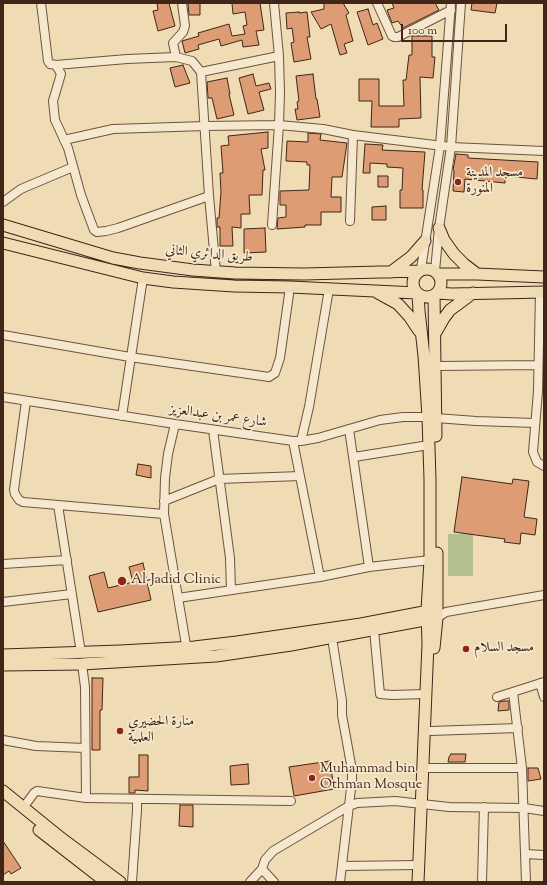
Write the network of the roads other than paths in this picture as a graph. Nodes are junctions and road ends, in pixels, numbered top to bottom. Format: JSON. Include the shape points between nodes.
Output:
{"nodes":[{"id":1,"x":41,"y":3,"type":"edge"},
{"id":2,"x":182,"y":3,"type":"edge"},
{"id":3,"x":274,"y":3,"type":"edge"},
{"id":4,"x":377,"y":3,"type":"edge"},
{"id":5,"x":461,"y":3,"type":"edge"},
{"id":6,"x":451,"y":6,"type":"edge"},
{"id":7,"x":279,"y":56,"type":"junction"},
{"id":8,"x":176,"y":57,"type":"junction"},
{"id":9,"x":56,"y":65,"type":"junction"},
{"id":10,"x":201,"y":72,"type":"junction"},
{"id":11,"x":279,"y":125,"type":"junction"},
{"id":12,"x":205,"y":126,"type":"junction"},
{"id":13,"x":353,"y":134,"type":"junction"},
{"id":14,"x":64,"y":140,"type":"junction"},
{"id":15,"x":440,"y":146,"type":"junction"},
{"id":16,"x":451,"y":147,"type":"junction"},
{"id":17,"x":544,"y":151,"type":"edge"},
{"id":18,"x":74,"y":167,"type":"junction"},
{"id":19,"x":209,"y":196,"type":"junction"},
{"id":20,"x":3,"y":202,"type":"edge"},
{"id":21,"x":350,"y":221,"type":"dead end"},
{"id":22,"x":3,"y":226,"type":"edge"},
{"id":23,"x":272,"y":226,"type":"dead end"},
{"id":24,"x":439,"y":228,"type":"junction"},
{"id":25,"x":425,"y":241,"type":"junction"},
{"id":26,"x":3,"y":243,"type":"edge"},
{"id":27,"x":193,"y":270,"type":"junction"},
{"id":28,"x":420,"y":270,"type":"junction"},
{"id":29,"x":216,"y":272,"type":"junction"},
{"id":30,"x":391,"y":272,"type":"junction"},
{"id":31,"x":436,"y":273,"type":"junction"},
{"id":32,"x":477,"y":274,"type":"junction"},
{"id":33,"x":544,"y":277,"type":"edge"},
{"id":34,"x":143,"y":278,"type":"junction"},
{"id":35,"x":192,"y":283,"type":"junction"},
{"id":36,"x":290,"y":287,"type":"junction"},
{"id":37,"x":329,"y":289,"type":"junction"},
{"id":38,"x":374,"y":291,"type":"junction"},
{"id":39,"x":542,"y":292,"type":"edge"},
{"id":40,"x":473,"y":293,"type":"junction"},
{"id":41,"x":418,"y":294,"type":"junction"},
{"id":42,"x":436,"y":294,"type":"junction"},
{"id":43,"x":3,"y":335,"type":"edge"},
{"id":44,"x":422,"y":335,"type":"junction"},
{"id":45,"x":435,"y":335,"type":"junction"},
{"id":46,"x":130,"y":357,"type":"junction"},
{"id":47,"x":538,"y":365,"type":"junction"},
{"id":48,"x":436,"y":366,"type":"junction"},
{"id":49,"x":3,"y":397,"type":"edge"},
{"id":50,"x":26,"y":401,"type":"junction"},
{"id":51,"x":122,"y":416,"type":"junction"},
{"id":52,"x":432,"y":417,"type":"junction"},
{"id":53,"x":535,"y":423,"type":"junction"},
{"id":54,"x":175,"y":424,"type":"junction"},
{"id":55,"x":349,"y":429,"type":"junction"},
{"id":56,"x":213,"y":430,"type":"junction"},
{"id":57,"x":297,"y":441,"type":"junction"},
{"id":58,"x":429,"y":445,"type":"junction"},
{"id":59,"x":354,"y":456,"type":"junction"},
{"id":60,"x":544,"y":466,"type":"edge"},
{"id":61,"x":300,"y":476,"type":"junction"},
{"id":62,"x":220,"y":479,"type":"junction"},
{"id":63,"x":164,"y":501,"type":"junction"},
{"id":64,"x":58,"y":505,"type":"junction"},
{"id":65,"x":164,"y":514,"type":"junction"},
{"id":66,"x":67,"y":560,"type":"junction"},
{"id":67,"x":430,"y":560,"type":"junction"},
{"id":68,"x":3,"y":564,"type":"edge"},
{"id":69,"x":369,"y":567,"type":"junction"},
{"id":70,"x":320,"y":577,"type":"junction"},
{"id":71,"x":231,"y":590,"type":"junction"},
{"id":72,"x":72,"y":594,"type":"junction"},
{"id":73,"x":544,"y":595,"type":"edge"},
{"id":74,"x":178,"y":598,"type":"junction"},
{"id":75,"x":3,"y":602,"type":"edge"},
{"id":76,"x":435,"y":614,"type":"junction"},
{"id":77,"x":374,"y":630,"type":"junction"},
{"id":78,"x":332,"y":638,"type":"junction"},
{"id":79,"x":187,"y":652,"type":"junction"},
{"id":80,"x":3,"y":654,"type":"edge"},
{"id":81,"x":82,"y":658,"type":"junction"},
{"id":82,"x":3,"y":665,"type":"edge"},
{"id":83,"x":542,"y":683,"type":"edge"},
{"id":84,"x":513,"y":692,"type":"junction"},
{"id":85,"x":425,"y":694,"type":"junction"},
{"id":86,"x":497,"y":697,"type":"dead end"},
{"id":87,"x":544,"y":697,"type":"edge"},
{"id":88,"x":518,"y":728,"type":"junction"},
{"id":89,"x":430,"y":731,"type":"junction"},
{"id":90,"x":3,"y":740,"type":"edge"},
{"id":91,"x":85,"y":748,"type":"junction"},
{"id":92,"x":429,"y":768,"type":"junction"},
{"id":93,"x":522,"y":768,"type":"junction"},
{"id":94,"x":3,"y":791,"type":"edge"},
{"id":95,"x":86,"y":798,"type":"junction"},
{"id":96,"x":137,"y":800,"type":"junction"},
{"id":97,"x":3,"y":801,"type":"edge"},
{"id":98,"x":291,"y":801,"type":"dead end"},
{"id":99,"x":425,"y":804,"type":"junction"},
{"id":100,"x":349,"y":806,"type":"junction"},
{"id":101,"x":484,"y":807,"type":"junction"},
{"id":102,"x":23,"y":808,"type":"junction"},
{"id":103,"x":524,"y":808,"type":"junction"},
{"id":104,"x":544,"y":811,"type":"edge"},
{"id":105,"x":525,"y":854,"type":"junction"},
{"id":106,"x":544,"y":855,"type":"edge"},
{"id":107,"x":419,"y":865,"type":"junction"},
{"id":108,"x":342,"y":866,"type":"junction"},
{"id":109,"x":262,"y":868,"type":"junction"},
{"id":110,"x":104,"y":882,"type":"edge"},
{"id":111,"x":120,"y":882,"type":"edge"},
{"id":112,"x":132,"y":882,"type":"edge"},
{"id":113,"x":250,"y":882,"type":"edge"},
{"id":114,"x":274,"y":882,"type":"edge"},
{"id":115,"x":340,"y":882,"type":"edge"},
{"id":116,"x":418,"y":882,"type":"edge"},
{"id":117,"x":424,"y":882,"type":"edge"},
{"id":118,"x":482,"y":882,"type":"edge"},
{"id":119,"x":526,"y":882,"type":"edge"}],
"edges":[{"from":1,"to":9,"type":"street","via":[[48,61]]},
{"from":2,"to":8,"type":"street","via":[[184,26],[183,32],[173,43]]},
{"from":3,"to":7,"type":"street"},
{"from":4,"to":6,"type":"street","via":[[394,37]]},
{"from":5,"to":16,"type":"street"},
{"from":6,"to":15,"type":"street"},
{"from":7,"to":10,"type":"street"},
{"from":7,"to":11,"type":"street"},
{"from":8,"to":9,"type":"street"},
{"from":8,"to":10,"type":"street","via":[[192,61]]},
{"from":9,"to":14,"type":"street","via":[[61,74],[53,101],[55,120]]},
{"from":10,"to":12,"type":"street"},
{"from":11,"to":12,"type":"street"},
{"from":11,"to":13,"type":"street"},
{"from":11,"to":23,"type":"street"},
{"from":12,"to":14,"type":"street","via":[[113,129]]},
{"from":12,"to":19,"type":"street"},
{"from":13,"to":15,"type":"street"},
{"from":13,"to":21,"type":"street"},
{"from":14,"to":18,"type":"street"},
{"from":15,"to":16,"type":"street"},
{"from":15,"to":25,"type":"street"},
{"from":16,"to":17,"type":"street"},
{"from":16,"to":24,"type":"street"},
{"from":18,"to":19,"type":"street","via":[[80,195],[90,222],[97,232],[118,228]]},
{"from":18,"to":20,"type":"street","via":[[21,189]]},
{"from":19,"to":29,"type":"street"},
{"from":22,"to":27,"type":"main road","name":"طريق الدائري الثاني","via":[[112,258]]},
{"from":24,"to":31,"type":"street"},
{"from":24,"to":32,"type":"main road","via":[[454,254]]},
{"from":25,"to":28,"type":"street"},
{"from":25,"to":30,"type":"main road"},
{"from":26,"to":34,"type":"main road","name":"طريق الدائري الثاني"},
{"from":27,"to":29,"type":"main road","name":"طريق الدائري الثاني"},
{"from":27,"to":35,"type":"main road"},
{"from":28,"to":30,"type":"main road","name":"طريق الدائري الثاني"},
{"from":28,"to":31,"type":"main road","via":[[428,269]]},
{"from":28,"to":41,"type":"main road","via":[[415,274],[412,283]]},
{"from":29,"to":30,"type":"main road","name":"طريق الدائري الثاني"},
{"from":31,"to":32,"type":"main road"},
{"from":31,"to":42,"type":"main road","via":[[441,284]]},
{"from":32,"to":33,"type":"main road"},
{"from":34,"to":35,"type":"main road","name":"طريق الدائري الثاني"},
{"from":34,"to":46,"type":"street"},
{"from":35,"to":36,"type":"main road","name":"طريق الدائري الثاني"},
{"from":36,"to":37,"type":"main road","name":"طريق الدائري الثاني"},
{"from":36,"to":46,"type":"street","via":[[280,358],[275,373],[269,377]]},
{"from":37,"to":38,"type":"main road","name":"طريق الدائري الثاني"},
{"from":37,"to":57,"type":"street","via":[[309,407]]},
{"from":38,"to":41,"type":"main road","name":"طريق الدائري الثاني"},
{"from":38,"to":44,"type":"main road","via":[[398,304]]},
{"from":39,"to":40,"type":"main road"},
{"from":39,"to":47,"type":"street"},
{"from":40,"to":42,"type":"main road"},
{"from":40,"to":45,"type":"main road","via":[[447,313]]},
{"from":41,"to":42,"type":"main road","via":[[426,297]]},
{"from":41,"to":44,"type":"main road"},
{"from":42,"to":45,"type":"main road"},
{"from":43,"to":46,"type":"street"},
{"from":44,"to":52,"type":"main road"},
{"from":45,"to":48,"type":"main road"},
{"from":46,"to":51,"type":"street"},
{"from":47,"to":48,"type":"street"},
{"from":47,"to":53,"type":"street"},
{"from":48,"to":52,"type":"main road"},
{"from":49,"to":50,"type":"street","name":"شارع عمر بن عبدالعزيز"},
{"from":50,"to":51,"type":"street","name":"شارع عمر بن عبدالعزيز"},
{"from":50,"to":64,"type":"street","via":[[15,494],[23,502]]},
{"from":51,"to":54,"type":"street","name":"شارع عمر بن عبدالعزيز"},
{"from":52,"to":53,"type":"street","name":"شارع عمر بن عبدالعزيز"},
{"from":52,"to":55,"type":"street","name":"شارع عمر بن عبدالعزيز","via":[[380,420]]},
{"from":52,"to":58,"type":"main road"},
{"from":52,"to":76,"type":"main road","via":[[438,560]]},
{"from":53,"to":60,"type":"street","via":[[533,455],[537,462]]},
{"from":54,"to":56,"type":"street","name":"شارع عمر بن عبدالعزيز"},
{"from":54,"to":63,"type":"street","via":[[168,454]]},
{"from":55,"to":57,"type":"street","name":"شارع عمر بن عبدالعزيز"},
{"from":55,"to":59,"type":"street"},
{"from":56,"to":57,"type":"street","name":"شارع عمر بن عبدالعزيز"},
{"from":56,"to":62,"type":"street"},
{"from":57,"to":61,"type":"street"},
{"from":58,"to":59,"type":"street"},
{"from":58,"to":67,"type":"main road"},
{"from":59,"to":69,"type":"street"},
{"from":61,"to":62,"type":"street"},
{"from":61,"to":70,"type":"street"},
{"from":62,"to":63,"type":"street"},
{"from":62,"to":71,"type":"street","via":[[230,558]]},
{"from":63,"to":65,"type":"street"},
{"from":64,"to":65,"type":"street"},
{"from":64,"to":66,"type":"street"},
{"from":65,"to":74,"type":"street"},
{"from":66,"to":68,"type":"street"},
{"from":66,"to":72,"type":"street"},
{"from":67,"to":69,"type":"street"},
{"from":67,"to":76,"type":"main road"},
{"from":69,"to":70,"type":"street"},
{"from":70,"to":71,"type":"street"},
{"from":71,"to":74,"type":"street"},
{"from":72,"to":75,"type":"street"},
{"from":72,"to":81,"type":"street"},
{"from":73,"to":76,"type":"street"},
{"from":74,"to":79,"type":"street"},
{"from":76,"to":77,"type":"main road"},
{"from":76,"to":79,"type":"main road","via":[[237,642]]},
{"from":76,"to":85,"type":"main road"},
{"from":76,"to":89,"type":"main road"},
{"from":77,"to":78,"type":"main road"},
{"from":77,"to":85,"type":"street","via":[[380,694]]},
{"from":78,"to":79,"type":"main road","via":[[238,653]]},
{"from":78,"to":100,"type":"street","via":[[352,770]]},
{"from":79,"to":81,"type":"main road"},
{"from":80,"to":81,"type":"main road"},
{"from":81,"to":82,"type":"main road"},
{"from":81,"to":91,"type":"street","via":[[85,687]]},
{"from":83,"to":84,"type":"street"},
{"from":83,"to":87,"type":"street"},
{"from":84,"to":86,"type":"street"},
{"from":84,"to":88,"type":"street"},
{"from":85,"to":99,"type":"main road"},
{"from":88,"to":89,"type":"street"},
{"from":88,"to":93,"type":"street"},
{"from":89,"to":92,"type":"main road"},
{"from":90,"to":91,"type":"street","via":[[36,746]]},
{"from":91,"to":95,"type":"street"},
{"from":92,"to":93,"type":"street"},
{"from":92,"to":99,"type":"main road"},
{"from":93,"to":103,"type":"street"},
{"from":94,"to":102,"type":"main road"},
{"from":95,"to":96,"type":"street"},
{"from":95,"to":102,"type":"street","via":[[37,791]]},
{"from":96,"to":98,"type":"street"},
{"from":96,"to":112,"type":"street"},
{"from":97,"to":110,"type":"main road"},
{"from":99,"to":100,"type":"street","via":[[395,801],[357,803]]},
{"from":99,"to":101,"type":"street"},
{"from":99,"to":107,"type":"main road"},
{"from":99,"to":117,"type":"main road"},
{"from":100,"to":108,"type":"street"},
{"from":100,"to":109,"type":"street","via":[[273,851]]},
{"from":101,"to":103,"type":"street"},
{"from":101,"to":118,"type":"street"},
{"from":102,"to":111,"type":"main road"},
{"from":103,"to":104,"type":"street"},
{"from":103,"to":105,"type":"street"},
{"from":105,"to":106,"type":"street"},
{"from":105,"to":119,"type":"street"},
{"from":107,"to":108,"type":"street"},
{"from":107,"to":116,"type":"main road"},
{"from":108,"to":115,"type":"street"},
{"from":109,"to":113,"type":"street"},
{"from":109,"to":114,"type":"street"}]}
